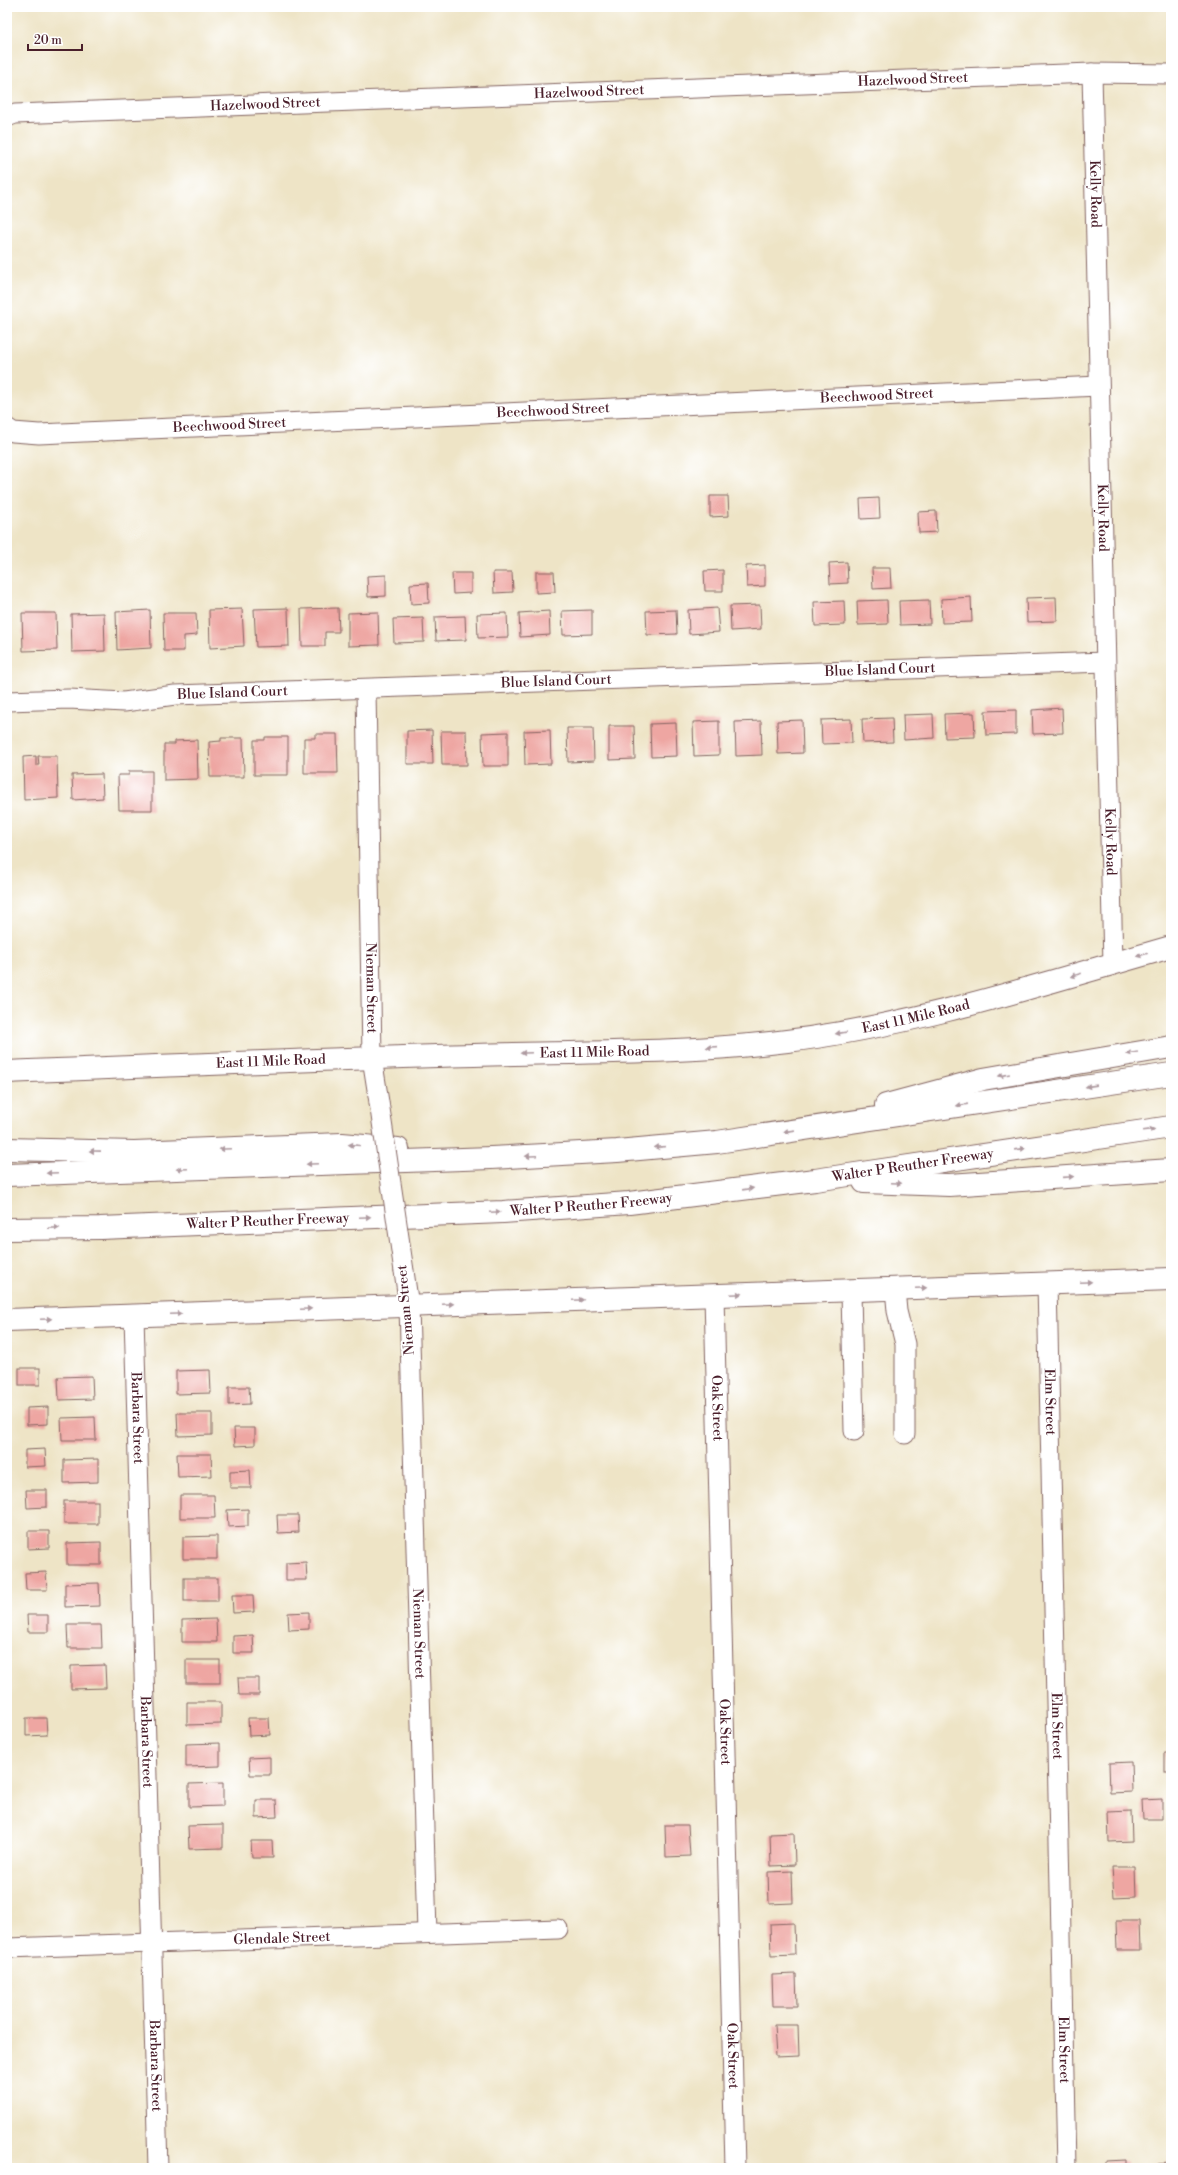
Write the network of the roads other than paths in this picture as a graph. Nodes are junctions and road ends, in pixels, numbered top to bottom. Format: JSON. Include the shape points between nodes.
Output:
{"nodes":[{"id":1,"x":1092,"y":73,"type":"junction"},
{"id":2,"x":1171,"y":74,"type":"edge"},
{"id":3,"x":7,"y":118,"type":"edge"},
{"id":4,"x":1099,"y":386,"type":"junction"},
{"id":5,"x":7,"y":428,"type":"edge"},
{"id":6,"x":1105,"y":662,"type":"junction"},
{"id":7,"x":366,"y":689,"type":"junction"},
{"id":8,"x":7,"y":701,"type":"edge"},
{"id":9,"x":1171,"y":947,"type":"edge"},
{"id":10,"x":1113,"y":964,"type":"junction"},
{"id":11,"x":1171,"y":1047,"type":"edge"},
{"id":12,"x":372,"y":1058,"type":"junction"},
{"id":13,"x":7,"y":1072,"type":"edge"},
{"id":14,"x":1171,"y":1074,"type":"edge"},
{"id":15,"x":828,"y":1125,"type":"junction"},
{"id":16,"x":1171,"y":1127,"type":"edge"},
{"id":17,"x":7,"y":1149,"type":"edge"},
{"id":18,"x":491,"y":1158,"type":"junction"},
{"id":19,"x":1171,"y":1170,"type":"edge"},
{"id":20,"x":7,"y":1175,"type":"edge"},
{"id":21,"x":815,"y":1180,"type":"junction"},
{"id":22,"x":10,"y":1230,"type":"edge"},
{"id":23,"x":1171,"y":1279,"type":"edge"},
{"id":24,"x":1047,"y":1283,"type":"junction"},
{"id":25,"x":895,"y":1289,"type":"junction"},
{"id":26,"x":851,"y":1291,"type":"junction"},
{"id":27,"x":714,"y":1295,"type":"junction"},
{"id":28,"x":409,"y":1306,"type":"junction"},
{"id":29,"x":134,"y":1316,"type":"junction"},
{"id":30,"x":7,"y":1320,"type":"edge"},
{"id":31,"x":854,"y":1431,"type":"dead end"},
{"id":32,"x":905,"y":1434,"type":"dead end"},
{"id":33,"x":558,"y":1929,"type":"dead end"},
{"id":34,"x":427,"y":1933,"type":"junction"},
{"id":35,"x":152,"y":1943,"type":"junction"},
{"id":36,"x":7,"y":1948,"type":"edge"},
{"id":37,"x":158,"y":2168,"type":"edge"},
{"id":38,"x":735,"y":2168,"type":"edge"},
{"id":39,"x":1066,"y":2168,"type":"edge"}],
"edges":[{"from":1,"to":2,"type":"street","name":"Hazelwood Street"},
{"from":1,"to":3,"type":"street","name":"Hazelwood Street","via":[[15,114]]},
{"from":1,"to":4,"type":"street","name":"Kelly Road"},
{"from":4,"to":5,"type":"street","name":"Beechwood Street","via":[[39,434],[13,432]]},
{"from":4,"to":6,"type":"street","name":"Kelly Road"},
{"from":6,"to":7,"type":"street","name":"Blue Island Court"},
{"from":6,"to":10,"type":"street","name":"Kelly Road"},
{"from":7,"to":8,"type":"street","name":"Blue Island Court","via":[[175,695],[124,702],[68,699]]},
{"from":7,"to":12,"type":"street","name":"Nieman Street"},
{"from":9,"to":10,"type":"main road","name":"East 11 Mile Road","one_way":true},
{"from":10,"to":12,"type":"main road","name":"East 11 Mile Road","one_way":true,"via":[[972,1005],[884,1026],[786,1042],[691,1049]]},
{"from":11,"to":15,"type":"main road","one_way":true,"via":[[983,1079],[892,1103]]},
{"from":12,"to":13,"type":"main road","name":"East 11 Mile Road"},
{"from":12,"to":28,"type":"street","name":"Nieman Street","bridge":true},
{"from":14,"to":15,"type":"main road","one_way":true},
{"from":15,"to":18,"type":"main road","one_way":true,"via":[[709,1143]]},
{"from":21,"to":16,"type":"main road","name":"Walter P Reuther Freeway","one_way":true},
{"from":18,"to":17,"type":"main road","one_way":true,"via":[[342,1144],[134,1152]]},
{"from":18,"to":20,"type":"main road","one_way":true},
{"from":21,"to":19,"type":"main road","one_way":true,"via":[[949,1185]]},
{"from":22,"to":21,"type":"main road","name":"Walter P Reuther Freeway","one_way":true,"via":[[559,1209]]},
{"from":24,"to":23,"type":"main road","one_way":true},
{"from":25,"to":24,"type":"main road","one_way":true},
{"from":24,"to":39,"type":"street","name":"Elm Street"},
{"from":25,"to":26,"type":"main road"},
{"from":25,"to":32,"type":"street","via":[[905,1344]]},
{"from":27,"to":26,"type":"main road","one_way":true},
{"from":26,"to":31,"type":"street"},
{"from":28,"to":27,"type":"main road","one_way":true},
{"from":27,"to":38,"type":"street","name":"Oak Street"},
{"from":29,"to":28,"type":"main road","one_way":true},
{"from":28,"to":34,"type":"street","name":"Nieman Street"},
{"from":30,"to":29,"type":"main road","one_way":true},
{"from":29,"to":35,"type":"street","name":"Barbara Street"},
{"from":33,"to":34,"type":"street","name":"Glendale Street"},
{"from":34,"to":35,"type":"street","name":"Glendale Street"},
{"from":35,"to":36,"type":"street","name":"Glendale Street"},
{"from":35,"to":37,"type":"street","name":"Barbara Street"}]}
